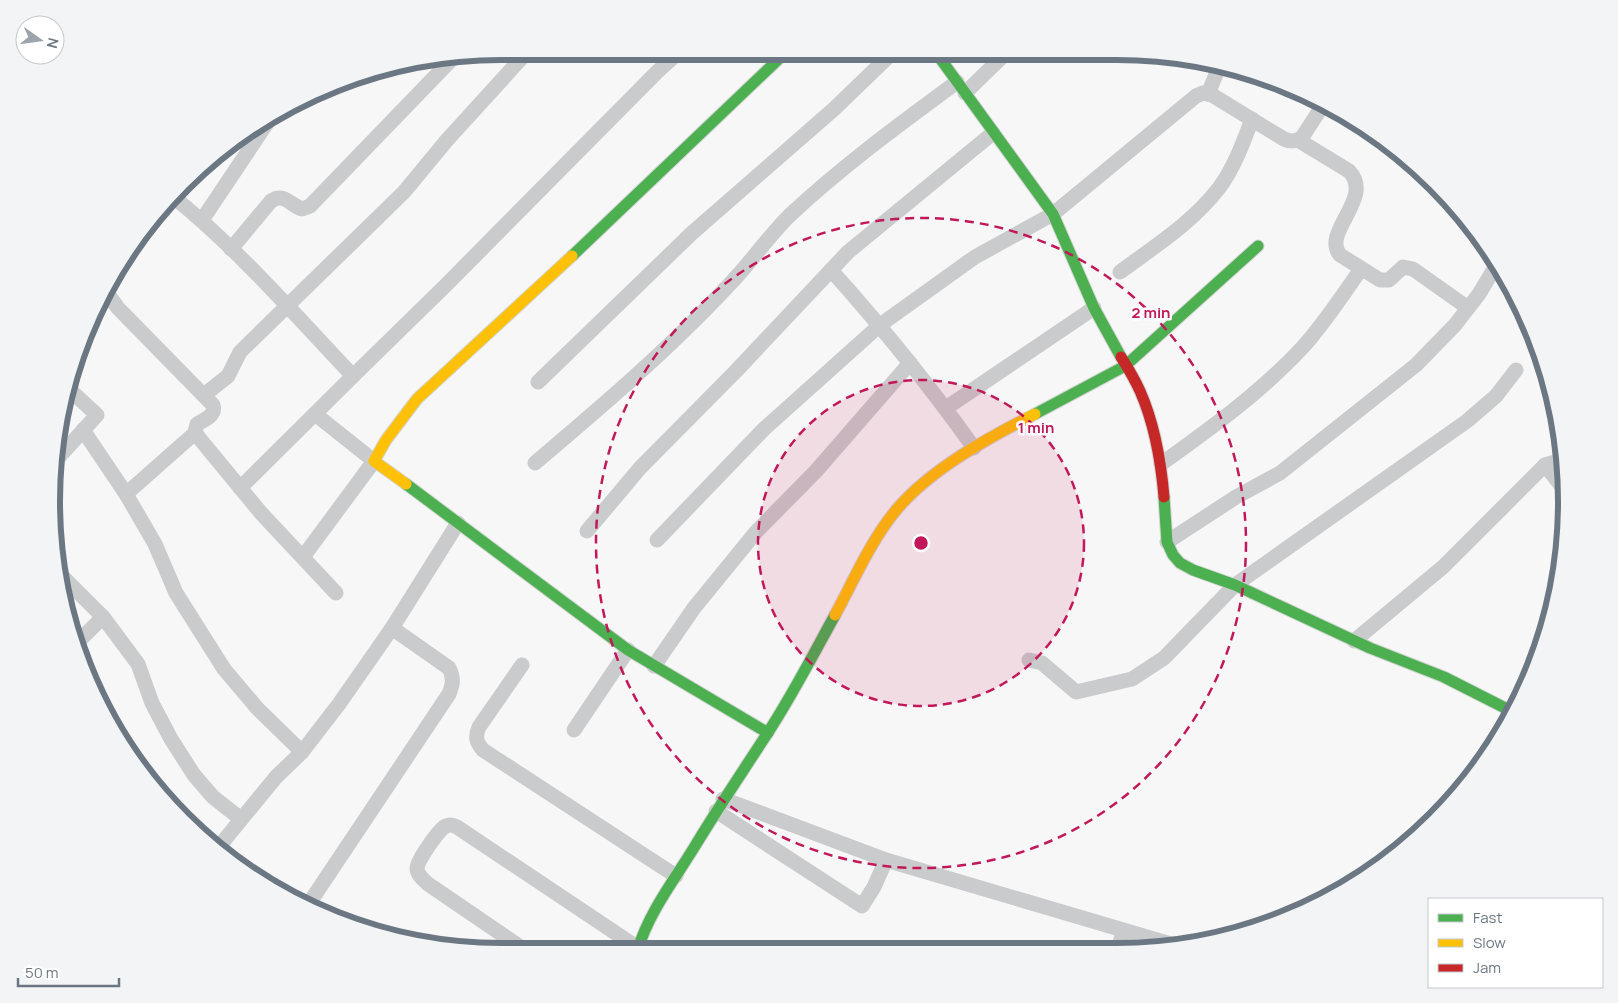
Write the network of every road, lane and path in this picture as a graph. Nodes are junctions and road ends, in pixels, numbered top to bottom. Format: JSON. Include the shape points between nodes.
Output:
{"nodes":[{"id":1,"x":520,"y":60,"type":"edge"},
{"id":2,"x":670,"y":60,"type":"edge"},
{"id":3,"x":778,"y":60,"type":"edge"},
{"id":4,"x":886,"y":60,"type":"edge"},
{"id":5,"x":941,"y":60,"type":"edge"},
{"id":6,"x":998,"y":60,"type":"edge"},
{"id":7,"x":447,"y":64,"type":"edge"},
{"id":8,"x":1217,"y":72,"type":"edge"},
{"id":9,"x":961,"y":88,"type":"junction"},
{"id":10,"x":1208,"y":94,"type":"junction"},
{"id":11,"x":1320,"y":110,"type":"edge"},
{"id":12,"x":1252,"y":119,"type":"junction"},
{"id":13,"x":262,"y":130,"type":"edge"},
{"id":14,"x":993,"y":133,"type":"junction"},
{"id":15,"x":1298,"y":140,"type":"junction"},
{"id":16,"x":178,"y":201,"type":"edge"},
{"id":17,"x":1053,"y":214,"type":"junction"},
{"id":18,"x":202,"y":220,"type":"junction"},
{"id":19,"x":1258,"y":246,"type":"dead end"},
{"id":20,"x":231,"y":249,"type":"junction"},
{"id":21,"x":1361,"y":269,"type":"junction"},
{"id":22,"x":831,"y":270,"type":"junction"},
{"id":23,"x":1493,"y":271,"type":"edge"},
{"id":24,"x":1120,"y":272,"type":"dead end"},
{"id":25,"x":110,"y":298,"type":"edge"},
{"id":26,"x":288,"y":307,"type":"junction"},
{"id":27,"x":1094,"y":308,"type":"junction"},
{"id":28,"x":1468,"y":308,"type":"junction"},
{"id":29,"x":880,"y":325,"type":"junction"},
{"id":30,"x":910,"y":363,"type":"junction"},
{"id":31,"x":1126,"y":366,"type":"junction"},
{"id":32,"x":1516,"y":370,"type":"dead end"},
{"id":33,"x":353,"y":376,"type":"junction"},
{"id":34,"x":538,"y":382,"type":"dead end"},
{"id":35,"x":73,"y":393,"type":"edge"},
{"id":36,"x":204,"y":395,"type":"junction"},
{"id":37,"x":946,"y":408,"type":"junction"},
{"id":38,"x":315,"y":414,"type":"junction"},
{"id":39,"x":83,"y":430,"type":"junction"},
{"id":40,"x":195,"y":433,"type":"junction"},
{"id":41,"x":974,"y":448,"type":"junction"},
{"id":42,"x":63,"y":452,"type":"edge"},
{"id":43,"x":374,"y":461,"type":"junction"},
{"id":44,"x":1556,"y":462,"type":"edge"},
{"id":45,"x":535,"y":464,"type":"dead end"},
{"id":46,"x":1162,"y":464,"type":"junction"},
{"id":47,"x":1545,"y":465,"type":"junction"},
{"id":48,"x":1557,"y":480,"type":"edge"},
{"id":49,"x":240,"y":488,"type":"junction"},
{"id":50,"x":126,"y":494,"type":"junction"},
{"id":51,"x":458,"y":523,"type":"junction"},
{"id":52,"x":588,"y":531,"type":"dead end"},
{"id":53,"x":657,"y":540,"type":"dead end"},
{"id":54,"x":1167,"y":542,"type":"junction"},
{"id":55,"x":303,"y":557,"type":"junction"},
{"id":56,"x":67,"y":581,"type":"edge"},
{"id":57,"x":1235,"y":585,"type":"junction"},
{"id":58,"x":336,"y":593,"type":"dead end"},
{"id":59,"x":103,"y":617,"type":"junction"},
{"id":60,"x":392,"y":628,"type":"junction"},
{"id":61,"x":82,"y":638,"type":"edge"},
{"id":62,"x":1354,"y":641,"type":"junction"},
{"id":63,"x":628,"y":650,"type":"junction"},
{"id":64,"x":1029,"y":660,"type":"dead end"},
{"id":65,"x":522,"y":665,"type":"dead end"},
{"id":66,"x":654,"y":666,"type":"junction"},
{"id":67,"x":1506,"y":709,"type":"edge"},
{"id":68,"x":574,"y":730,"type":"dead end"},
{"id":69,"x":768,"y":733,"type":"junction"},
{"id":70,"x":302,"y":752,"type":"junction"},
{"id":71,"x":720,"y":805,"type":"junction"},
{"id":72,"x":241,"y":819,"type":"junction"},
{"id":73,"x":222,"y":843,"type":"edge"},
{"id":74,"x":886,"y":860,"type":"junction"},
{"id":75,"x":676,"y":876,"type":"junction"},
{"id":76,"x":312,"y":900,"type":"edge"},
{"id":77,"x":1124,"y":931,"type":"junction"},
{"id":78,"x":1158,"y":941,"type":"edge"},
{"id":79,"x":515,"y":943,"type":"edge"},
{"id":80,"x":631,"y":943,"type":"edge"},
{"id":81,"x":640,"y":943,"type":"edge"},
{"id":82,"x":1120,"y":943,"type":"edge"}],
"edges":[{"from":1,"to":26,"type":"street","via":[[404,192]]},
{"from":2,"to":33,"type":"street"},
{"from":3,"to":43,"type":"street","via":[[417,400]]},
{"from":4,"to":34,"type":"street","via":[[692,233]]},
{"from":5,"to":9,"type":"street"},
{"from":6,"to":9,"type":"street"},
{"from":7,"to":20,"type":"street","via":[[310,206],[302,209],[286,199],[276,198]]},
{"from":8,"to":10,"type":"street"},
{"from":9,"to":14,"type":"street"},
{"from":9,"to":45,"type":"street","via":[[898,125],[788,218],[727,288],[588,419]]},
{"from":10,"to":12,"type":"street"},
{"from":10,"to":17,"type":"street","via":[[1196,96]]},
{"from":11,"to":15,"type":"street"},
{"from":12,"to":15,"type":"street","via":[[1284,139]]},
{"from":12,"to":24,"type":"street","via":[[1220,187],[1196,214]]},
{"from":13,"to":18,"type":"street"},
{"from":14,"to":17,"type":"street"},
{"from":14,"to":22,"type":"street","via":[[848,252]]},
{"from":15,"to":21,"type":"street","via":[[1355,176],[1356,193],[1336,247],[1340,255]]},
{"from":16,"to":18,"type":"street"},
{"from":17,"to":27,"type":"street"},
{"from":17,"to":29,"type":"street","via":[[975,257]]},
{"from":18,"to":20,"type":"street"},
{"from":19,"to":31,"type":"street"},
{"from":20,"to":26,"type":"street"},
{"from":21,"to":28,"type":"street","via":[[1385,280],[1393,278],[1402,267],[1408,267]]},
{"from":21,"to":46,"type":"street","via":[[1303,347],[1264,386]]},
{"from":22,"to":29,"type":"street"},
{"from":22,"to":52,"type":"street","via":[[640,468]]},
{"from":23,"to":28,"type":"street"},
{"from":25,"to":36,"type":"street"},
{"from":26,"to":33,"type":"street"},
{"from":26,"to":36,"type":"street","via":[[240,352],[228,376]]},
{"from":27,"to":31,"type":"street"},
{"from":27,"to":37,"type":"street"},
{"from":28,"to":54,"type":"street","via":[[1456,325],[1416,365],[1280,473]]},
{"from":29,"to":30,"type":"street"},
{"from":29,"to":53,"type":"street","via":[[764,429]]},
{"from":30,"to":37,"type":"street"},
{"from":30,"to":66,"type":"street","via":[[816,471],[756,532],[694,608]]},
{"from":31,"to":41,"type":"street"},
{"from":31,"to":46,"type":"street","via":[[1150,419]]},
{"from":32,"to":57,"type":"street","via":[[1496,396],[1467,421]]},
{"from":33,"to":38,"type":"street"},
{"from":35,"to":39,"type":"street","via":[[97,415]]},
{"from":36,"to":40,"type":"street","via":[[214,411],[196,424]]},
{"from":37,"to":41,"type":"street"},
{"from":38,"to":43,"type":"street"},
{"from":38,"to":49,"type":"street"},
{"from":39,"to":42,"type":"street"},
{"from":39,"to":50,"type":"street"},
{"from":40,"to":49,"type":"street"},
{"from":40,"to":50,"type":"street"},
{"from":41,"to":69,"type":"street","via":[[931,477],[897,509],[874,542]]},
{"from":43,"to":51,"type":"street"},
{"from":43,"to":55,"type":"street"},
{"from":44,"to":47,"type":"street"},
{"from":46,"to":54,"type":"street"},
{"from":47,"to":48,"type":"street"},
{"from":47,"to":62,"type":"street","via":[[1443,566]]},
{"from":49,"to":55,"type":"street"},
{"from":50,"to":70,"type":"street","via":[[155,544],[176,593],[224,669],[257,708]]},
{"from":51,"to":60,"type":"street"},
{"from":51,"to":63,"type":"street"},
{"from":54,"to":57,"type":"street","via":[[1180,563]]},
{"from":55,"to":58,"type":"street"},
{"from":56,"to":59,"type":"street"},
{"from":57,"to":62,"type":"street"},
{"from":57,"to":64,"type":"street","via":[[1164,658],[1132,679],[1076,692],[1042,663]]},
{"from":59,"to":61,"type":"street"},
{"from":59,"to":72,"type":"street","via":[[138,664],[152,703],[194,776],[212,797]]},
{"from":60,"to":70,"type":"street"},
{"from":60,"to":76,"type":"street","via":[[449,668],[452,686]]},
{"from":62,"to":67,"type":"street","via":[[1444,678]]},
{"from":63,"to":66,"type":"street"},
{"from":63,"to":68,"type":"street"},
{"from":65,"to":75,"type":"street","via":[[479,727],[476,733],[478,744]]},
{"from":66,"to":69,"type":"street"},
{"from":69,"to":71,"type":"street"},
{"from":70,"to":72,"type":"street"},
{"from":71,"to":74,"type":"street"},
{"from":71,"to":74,"type":"street","via":[[862,906]]},
{"from":71,"to":75,"type":"street"},
{"from":72,"to":73,"type":"street"},
{"from":74,"to":77,"type":"street"},
{"from":75,"to":81,"type":"street"},
{"from":77,"to":78,"type":"street"},
{"from":77,"to":82,"type":"street"},
{"from":79,"to":80,"type":"street","via":[[428,884],[419,874],[419,861],[443,828],[457,827]]}]}
